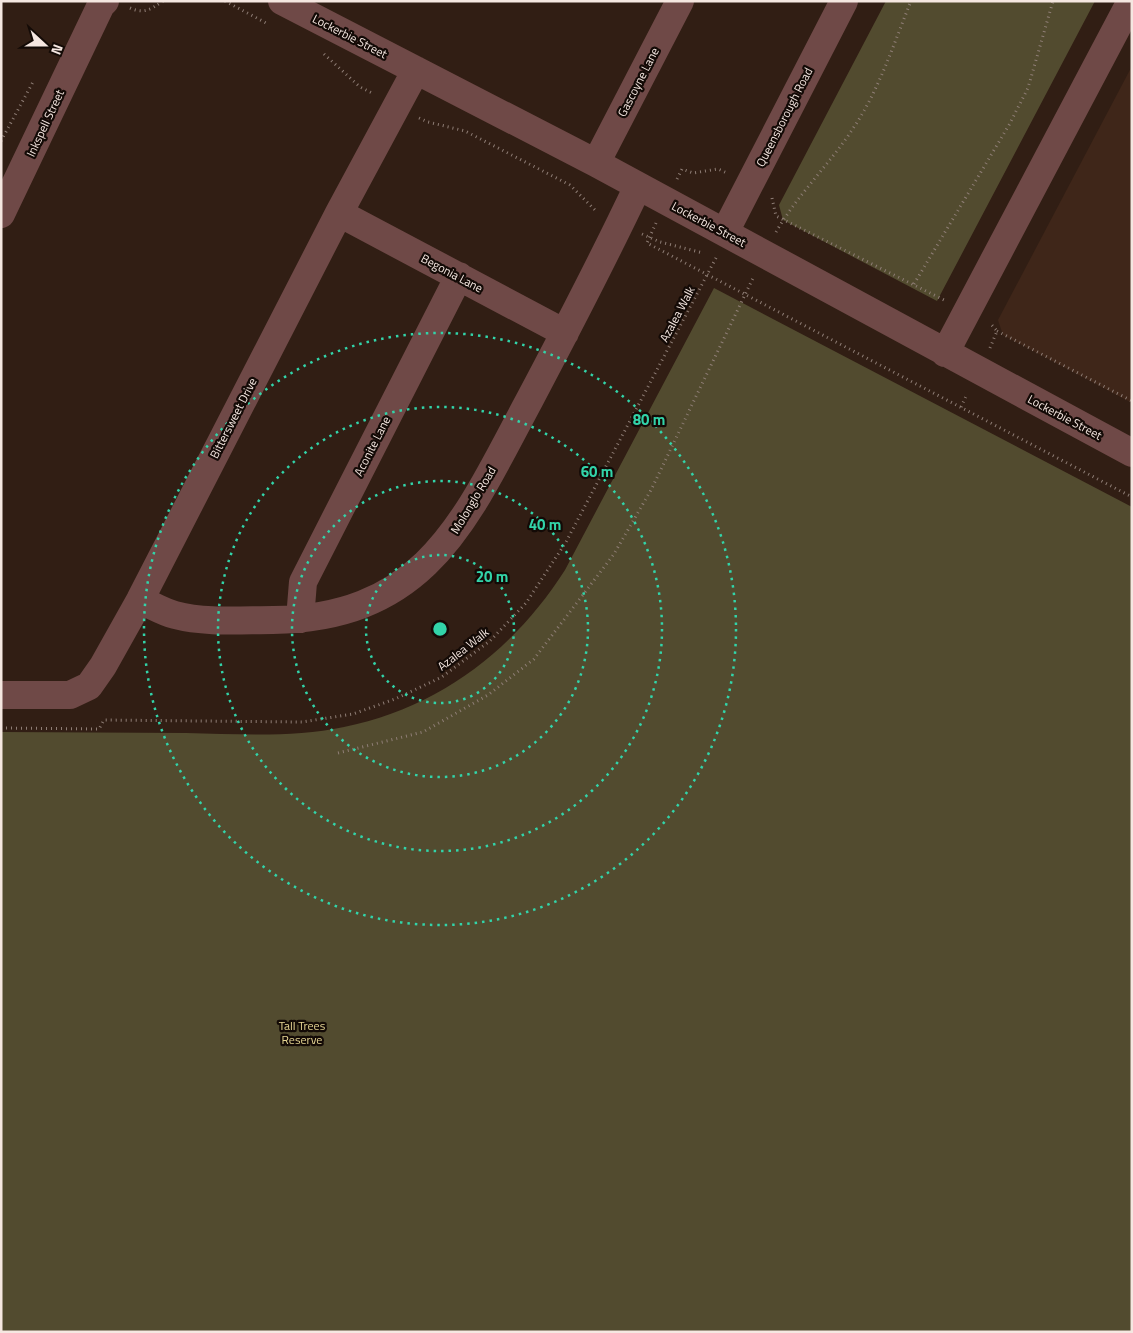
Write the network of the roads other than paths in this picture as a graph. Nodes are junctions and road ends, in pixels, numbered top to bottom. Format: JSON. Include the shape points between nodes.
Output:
{"nodes":[{"id":1,"x":282,"y":1,"type":"edge"},
{"id":2,"x":680,"y":1,"type":"edge"},
{"id":3,"x":844,"y":1,"type":"edge"},
{"id":4,"x":1130,"y":1,"type":"edge"},
{"id":5,"x":108,"y":3,"type":"edge"},
{"id":6,"x":416,"y":70,"type":"junction"},
{"id":7,"x":596,"y":163,"type":"junction"},
{"id":8,"x":638,"y":186,"type":"junction"},
{"id":9,"x":4,"y":204,"type":"edge"},
{"id":10,"x":339,"y":212,"type":"junction"},
{"id":11,"x":725,"y":232,"type":"junction"},
{"id":12,"x":459,"y":276,"type":"junction"},
{"id":13,"x":565,"y":333,"type":"junction"},
{"id":14,"x":945,"y":353,"type":"junction"},
{"id":15,"x":1132,"y":452,"type":"edge"},
{"id":16,"x":140,"y":600,"type":"junction"},
{"id":17,"x":300,"y":619,"type":"junction"},
{"id":18,"x":1,"y":695,"type":"edge"}],
"edges":[{"from":1,"to":6,"type":"street","name":"Lockerbie Street"},
{"from":2,"to":7,"type":"street","name":"Gascoyne Lane"},
{"from":3,"to":11,"type":"street","name":"Queensborough Road"},
{"from":4,"to":14,"type":"street"},
{"from":5,"to":9,"type":"street","name":"Inkspell Street"},
{"from":6,"to":7,"type":"street","name":"Lockerbie Street"},
{"from":6,"to":10,"type":"street","name":"Bittersweet Drive"},
{"from":7,"to":8,"type":"street","name":"Lockerbie Street"},
{"from":8,"to":11,"type":"street","name":"Lockerbie Street"},
{"from":8,"to":13,"type":"street","name":"Molonglo Road"},
{"from":10,"to":12,"type":"street","name":"Begonia Lane"},
{"from":10,"to":16,"type":"street","name":"Bittersweet Drive"},
{"from":11,"to":14,"type":"street","name":"Lockerbie Street"},
{"from":12,"to":13,"type":"street","name":"Begonia Lane"},
{"from":12,"to":17,"type":"street","name":"Aconite Lane","via":[[303,582]]},
{"from":13,"to":17,"type":"street","name":"Molonglo Road","via":[[478,496],[428,562],[388,592],[359,607]]},
{"from":14,"to":15,"type":"street","name":"Lockerbie Street"},
{"from":16,"to":17,"type":"street","name":"Molonglo Road","via":[[173,615],[203,620]]},
{"from":16,"to":18,"type":"street","name":"Bittersweet Drive","via":[[89,686],[70,696]]}]}
